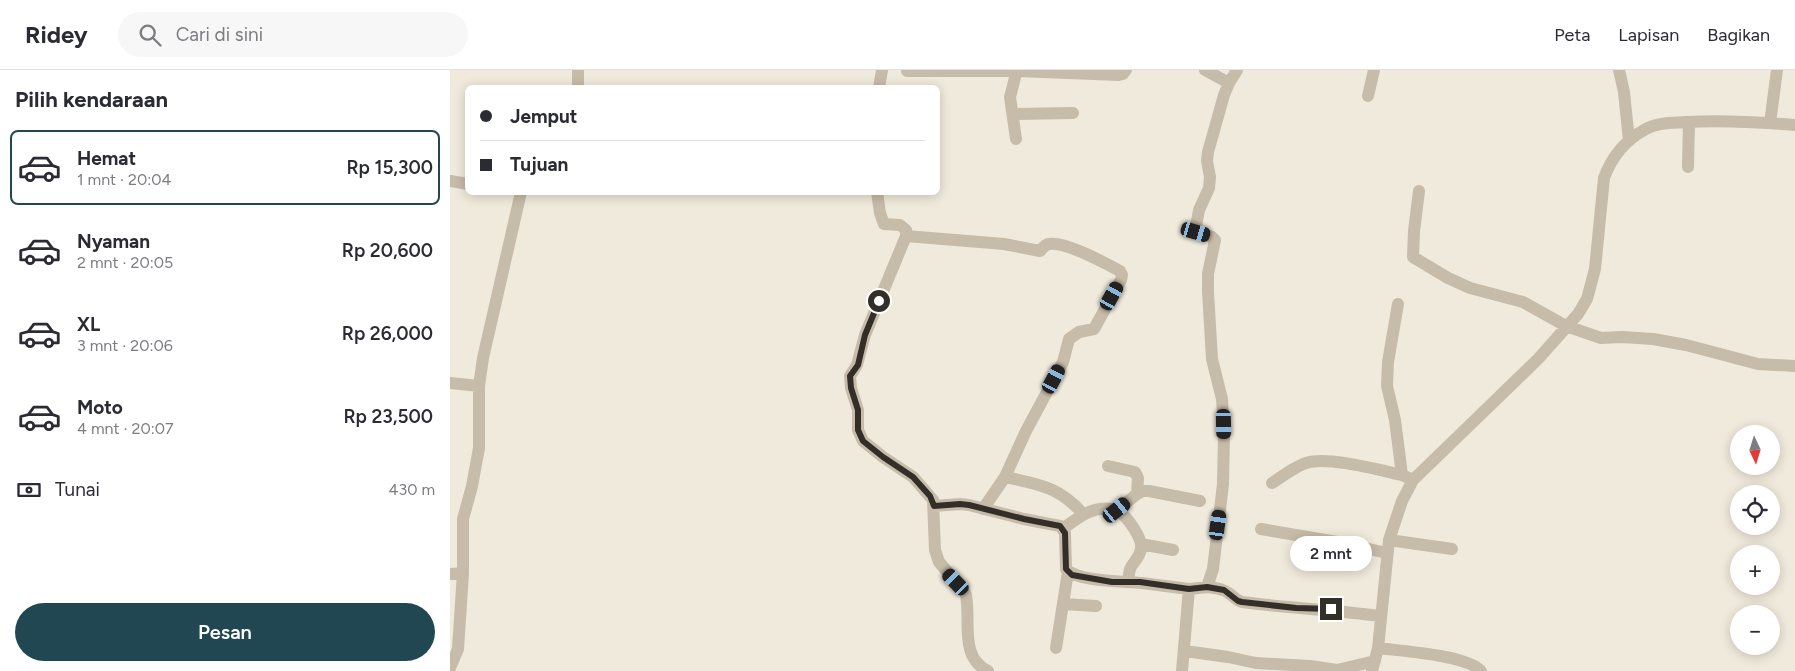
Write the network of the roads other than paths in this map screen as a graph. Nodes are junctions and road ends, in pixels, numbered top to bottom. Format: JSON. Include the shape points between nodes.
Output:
{"nodes":[{"id":1,"x":578,"y":70,"type":"edge"},
{"id":2,"x":882,"y":70,"type":"edge"},
{"id":3,"x":1017,"y":70,"type":"edge"},
{"id":4,"x":1126,"y":70,"type":"edge"},
{"id":5,"x":1205,"y":70,"type":"edge"},
{"id":6,"x":1237,"y":70,"type":"edge"},
{"id":7,"x":1374,"y":70,"type":"edge"},
{"id":8,"x":1618,"y":70,"type":"edge"},
{"id":9,"x":1777,"y":70,"type":"edge"},
{"id":10,"x":907,"y":71,"type":"edge"},
{"id":11,"x":1229,"y":83,"type":"junction"},
{"id":12,"x":578,"y":85,"type":"edge"},
{"id":13,"x":880,"y":85,"type":"edge"},
{"id":14,"x":1368,"y":96,"type":"dead end"},
{"id":15,"x":1074,"y":113,"type":"dead end"},
{"id":16,"x":1013,"y":114,"type":"junction"},
{"id":17,"x":1690,"y":122,"type":"junction"},
{"id":18,"x":1770,"y":123,"type":"junction"},
{"id":19,"x":1795,"y":124,"type":"edge"},
{"id":20,"x":1016,"y":139,"type":"dead end"},
{"id":21,"x":1629,"y":141,"type":"junction"},
{"id":22,"x":1688,"y":167,"type":"dead end"},
{"id":23,"x":450,"y":181,"type":"edge"},
{"id":24,"x":465,"y":184,"type":"edge"},
{"id":25,"x":1419,"y":191,"type":"dead end"},
{"id":26,"x":520,"y":195,"type":"edge"},
{"id":27,"x":877,"y":195,"type":"edge"},
{"id":28,"x":906,"y":236,"type":"junction"},
{"id":29,"x":1398,"y":304,"type":"dead end"},
{"id":30,"x":1566,"y":326,"type":"junction"},
{"id":31,"x":1795,"y":366,"type":"edge"},
{"id":32,"x":450,"y":383,"type":"edge"},
{"id":33,"x":479,"y":386,"type":"junction"},
{"id":34,"x":1108,"y":466,"type":"dead end"},
{"id":35,"x":1005,"y":477,"type":"junction"},
{"id":36,"x":1408,"y":478,"type":"junction"},
{"id":37,"x":1272,"y":483,"type":"dead end"},
{"id":38,"x":1137,"y":494,"type":"junction"},
{"id":39,"x":1200,"y":500,"type":"dead end"},
{"id":40,"x":934,"y":506,"type":"junction"},
{"id":41,"x":983,"y":509,"type":"junction"},
{"id":42,"x":1117,"y":510,"type":"junction"},
{"id":43,"x":1083,"y":514,"type":"junction"},
{"id":44,"x":1064,"y":528,"type":"junction"},
{"id":45,"x":1261,"y":529,"type":"dead end"},
{"id":46,"x":1389,"y":540,"type":"junction"},
{"id":47,"x":1141,"y":544,"type":"junction"},
{"id":48,"x":1452,"y":549,"type":"dead end"},
{"id":49,"x":1172,"y":550,"type":"dead end"},
{"id":50,"x":1387,"y":553,"type":"junction"},
{"id":51,"x":1068,"y":572,"type":"junction"},
{"id":52,"x":456,"y":573,"type":"edge"},
{"id":53,"x":1130,"y":582,"type":"junction"},
{"id":54,"x":1207,"y":587,"type":"junction"},
{"id":55,"x":1189,"y":589,"type":"junction"},
{"id":56,"x":1063,"y":604,"type":"junction"},
{"id":57,"x":1096,"y":606,"type":"dead end"},
{"id":58,"x":454,"y":612,"type":"edge"},
{"id":59,"x":1380,"y":616,"type":"junction"},
{"id":60,"x":1056,"y":648,"type":"dead end"},
{"id":61,"x":1378,"y":648,"type":"junction"},
{"id":62,"x":1185,"y":651,"type":"junction"},
{"id":63,"x":1374,"y":666,"type":"edge"},
{"id":64,"x":450,"y":668,"type":"edge"},
{"id":65,"x":988,"y":671,"type":"edge"},
{"id":66,"x":1182,"y":671,"type":"edge"},
{"id":67,"x":1481,"y":671,"type":"edge"}],
"edges":[{"from":1,"to":12,"type":"street"},
{"from":2,"to":13,"type":"street"},
{"from":3,"to":4,"type":"street","via":[[1119,75]]},
{"from":3,"to":10,"type":"street"},
{"from":3,"to":16,"type":"street","via":[[1011,91]]},
{"from":5,"to":11,"type":"street"},
{"from":6,"to":11,"type":"street"},
{"from":7,"to":14,"type":"street"},
{"from":8,"to":21,"type":"street","via":[[1624,92]]},
{"from":9,"to":18,"type":"street"},
{"from":11,"to":54,"type":"street","via":[[1208,152],[1209,188],[1198,210],[1195,231],[1215,240],[1208,292],[1212,359],[1222,398],[1224,424],[1223,494],[1214,569]]},
{"from":15,"to":16,"type":"street"},
{"from":16,"to":20,"type":"street"},
{"from":17,"to":18,"type":"street"},
{"from":17,"to":21,"type":"street","via":[[1664,123],[1646,129]]},
{"from":17,"to":22,"type":"street"},
{"from":18,"to":19,"type":"street"},
{"from":21,"to":30,"type":"street","via":[[1619,150],[1604,178],[1596,269],[1591,290],[1578,314]]},
{"from":23,"to":24,"type":"street"},
{"from":25,"to":30,"type":"street","via":[[1413,257],[1470,288],[1523,302]]},
{"from":26,"to":33,"type":"street"},
{"from":27,"to":28,"type":"street","via":[[884,224],[900,225],[906,230]]},
{"from":28,"to":35,"type":"street","via":[[1004,244],[1040,251],[1045,245],[1052,244],[1085,253],[1122,274],[1094,329],[1079,332],[1069,339],[1063,362]]},
{"from":28,"to":40,"type":"street","via":[[865,335],[850,382],[858,410],[858,430],[863,441],[913,477],[930,496]]},
{"from":29,"to":36,"type":"street","via":[[1387,386]]},
{"from":30,"to":31,"type":"street","via":[[1601,338],[1653,339],[1758,364]]},
{"from":30,"to":36,"type":"street","via":[[1538,359]]},
{"from":32,"to":33,"type":"street"},
{"from":33,"to":52,"type":"street","via":[[479,448],[463,519]]},
{"from":34,"to":38,"type":"street","via":[[1135,472]]},
{"from":35,"to":41,"type":"street"},
{"from":35,"to":43,"type":"street","via":[[1056,490]]},
{"from":36,"to":37,"type":"street","via":[[1356,465],[1315,462],[1299,466]]},
{"from":36,"to":46,"type":"street"},
{"from":38,"to":39,"type":"street","via":[[1149,491]]},
{"from":38,"to":42,"type":"street"},
{"from":40,"to":41,"type":"street","via":[[960,504]]},
{"from":40,"to":65,"type":"street","via":[[934,550],[939,562],[966,595],[968,646],[977,664]]},
{"from":41,"to":44,"type":"street"},
{"from":42,"to":43,"type":"street","via":[[1098,509]]},
{"from":42,"to":47,"type":"street","via":[[1126,515]]},
{"from":43,"to":44,"type":"street"},
{"from":44,"to":51,"type":"street"},
{"from":45,"to":50,"type":"street"},
{"from":46,"to":48,"type":"street"},
{"from":46,"to":50,"type":"street"},
{"from":47,"to":49,"type":"street"},
{"from":47,"to":53,"type":"street","via":[[1140,552],[1130,566]]},
{"from":50,"to":59,"type":"street"},
{"from":51,"to":53,"type":"street","via":[[1095,579]]},
{"from":51,"to":56,"type":"street"},
{"from":52,"to":58,"type":"street"},
{"from":53,"to":55,"type":"street"},
{"from":54,"to":55,"type":"street"},
{"from":54,"to":59,"type":"street","via":[[1224,590],[1242,602]]},
{"from":55,"to":62,"type":"street"},
{"from":56,"to":57,"type":"street"},
{"from":56,"to":60,"type":"street"},
{"from":58,"to":64,"type":"street","via":[[458,649]]},
{"from":59,"to":61,"type":"street"},
{"from":61,"to":63,"type":"street"},
{"from":61,"to":67,"type":"street","via":[[1452,658]]},
{"from":62,"to":63,"type":"street","via":[[1256,663],[1337,670]]},
{"from":62,"to":66,"type":"street"}]}
